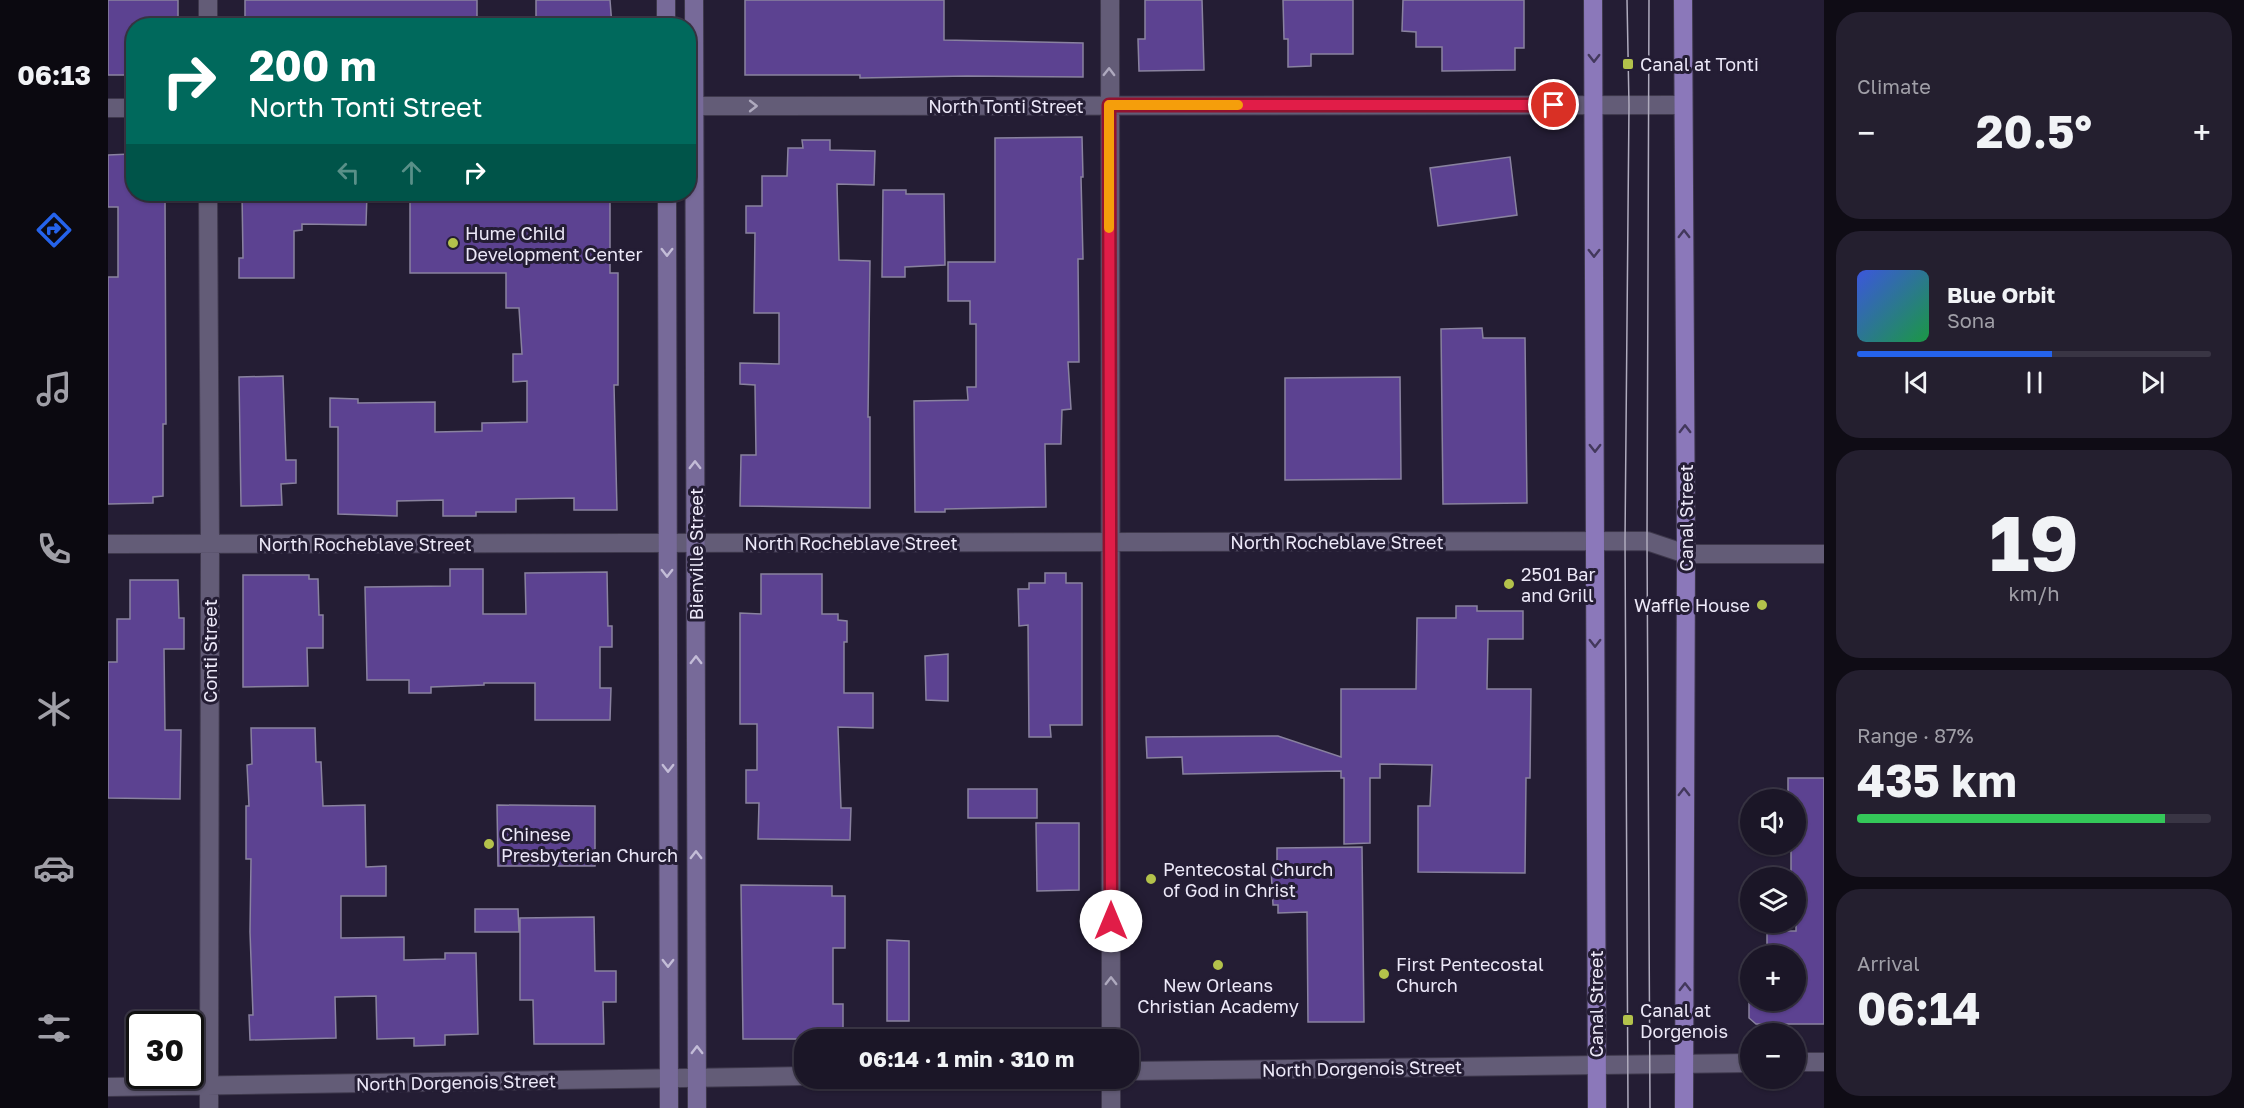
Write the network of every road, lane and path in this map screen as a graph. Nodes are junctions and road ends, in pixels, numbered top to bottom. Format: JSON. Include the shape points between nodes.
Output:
{"nodes":[{"id":1,"x":208,"y":0,"type":"edge"},
{"id":2,"x":666,"y":0,"type":"edge"},
{"id":3,"x":694,"y":0,"type":"edge"},
{"id":4,"x":1110,"y":0,"type":"edge"},
{"id":5,"x":1593,"y":0,"type":"edge"},
{"id":6,"x":1683,"y":0,"type":"edge"},
{"id":7,"x":208,"y":18,"type":"edge"},
{"id":8,"x":666,"y":18,"type":"edge"},
{"id":9,"x":694,"y":18,"type":"edge"},
{"id":10,"x":1109,"y":105,"type":"junction"},
{"id":11,"x":1594,"y":105,"type":"junction"},
{"id":12,"x":1683,"y":105,"type":"junction"},
{"id":13,"x":696,"y":106,"type":"edge"},
{"id":14,"x":108,"y":108,"type":"edge"},
{"id":15,"x":126,"y":108,"type":"edge"},
{"id":16,"x":208,"y":201,"type":"edge"},
{"id":17,"x":667,"y":201,"type":"edge"},
{"id":18,"x":693,"y":201,"type":"edge"},
{"id":19,"x":1595,"y":541,"type":"junction"},
{"id":20,"x":667,"y":543,"type":"junction"},
{"id":21,"x":696,"y":543,"type":"junction"},
{"id":22,"x":1110,"y":543,"type":"junction"},
{"id":23,"x":108,"y":544,"type":"edge"},
{"id":24,"x":210,"y":545,"type":"junction"},
{"id":25,"x":1686,"y":554,"type":"junction"},
{"id":26,"x":1824,"y":554,"type":"edge"},
{"id":27,"x":1111,"y":1029,"type":"edge"},
{"id":28,"x":1806,"y":1062,"type":"edge"},
{"id":29,"x":1824,"y":1062,"type":"edge"},
{"id":30,"x":1740,"y":1063,"type":"edge"},
{"id":31,"x":1684,"y":1064,"type":"junction"},
{"id":32,"x":1596,"y":1065,"type":"junction"},
{"id":33,"x":1139,"y":1071,"type":"edge"},
{"id":34,"x":794,"y":1076,"type":"edge"},
{"id":35,"x":669,"y":1078,"type":"junction"},
{"id":36,"x":697,"y":1078,"type":"junction"},
{"id":37,"x":209,"y":1086,"type":"junction"},
{"id":38,"x":108,"y":1087,"type":"edge"},
{"id":39,"x":1111,"y":1089,"type":"edge"},
{"id":40,"x":209,"y":1108,"type":"edge"},
{"id":41,"x":669,"y":1108,"type":"edge"},
{"id":42,"x":697,"y":1108,"type":"edge"},
{"id":43,"x":1111,"y":1108,"type":"edge"},
{"id":44,"x":1597,"y":1108,"type":"edge"},
{"id":45,"x":1684,"y":1108,"type":"edge"}],
"edges":[{"from":1,"to":7,"type":"street"},
{"from":2,"to":8,"type":"street"},
{"from":3,"to":9,"type":"street","name":"Bienville Street"},
{"from":10,"to":4,"type":"street","one_way":true},
{"from":5,"to":11,"type":"main road","name":"Canal Street","one_way":true},
{"from":6,"to":12,"type":"main road","name":"Canal Street"},
{"from":10,"to":11,"type":"street","name":"North Tonti Street"},
{"from":13,"to":10,"type":"street","name":"North Tonti Street","one_way":true},
{"from":10,"to":22,"type":"street"},
{"from":11,"to":12,"type":"street","name":"North Tonti Street"},
{"from":11,"to":19,"type":"main road","name":"Canal Street","one_way":true},
{"from":25,"to":12,"type":"main road","name":"Canal Street","one_way":true},
{"from":14,"to":15,"type":"street"},
{"from":16,"to":24,"type":"street","name":"Conti Street"},
{"from":17,"to":20,"type":"street","name":"Bienville Street","one_way":true},
{"from":21,"to":18,"type":"street","name":"Bienville Street","one_way":true},
{"from":19,"to":22,"type":"street","name":"North Rocheblave Street"},
{"from":19,"to":25,"type":"street","name":"North Rocheblave Street","via":[[1647,541]]},
{"from":19,"to":32,"type":"main road","name":"Canal Street","one_way":true},
{"from":20,"to":21,"type":"street","name":"North Rocheblave Street"},
{"from":20,"to":24,"type":"street","name":"North Rocheblave Street"},
{"from":20,"to":35,"type":"street","name":"Bienville Street","one_way":true},
{"from":21,"to":22,"type":"street","name":"North Rocheblave Street"},
{"from":36,"to":21,"type":"street","name":"Bienville Street","one_way":true},
{"from":27,"to":22,"type":"street","one_way":true},
{"from":23,"to":24,"type":"street","name":"North Rocheblave Street"},
{"from":24,"to":37,"type":"street","name":"Conti Street"},
{"from":25,"to":26,"type":"street","name":"North Rocheblave Street"},
{"from":31,"to":25,"type":"main road","name":"Canal Street","one_way":true},
{"from":28,"to":29,"type":"street"},
{"from":30,"to":31,"type":"street","name":"North Dorgenois Street"},
{"from":31,"to":32,"type":"street","name":"North Dorgenois Street"},
{"from":31,"to":45,"type":"main road","name":"Canal Street"},
{"from":32,"to":33,"type":"street","name":"North Dorgenois Street"},
{"from":32,"to":44,"type":"main road","name":"Canal Street"},
{"from":34,"to":36,"type":"street","name":"North Dorgenois Street"},
{"from":35,"to":36,"type":"street","name":"North Dorgenois Street"},
{"from":35,"to":37,"type":"street","name":"North Dorgenois Street"},
{"from":35,"to":41,"type":"street","name":"Bienville Street"},
{"from":36,"to":42,"type":"street","name":"Bienville Street"},
{"from":37,"to":38,"type":"street","name":"North Dorgenois Street"},
{"from":37,"to":40,"type":"street","name":"Conti Street"},
{"from":39,"to":43,"type":"street"}]}
